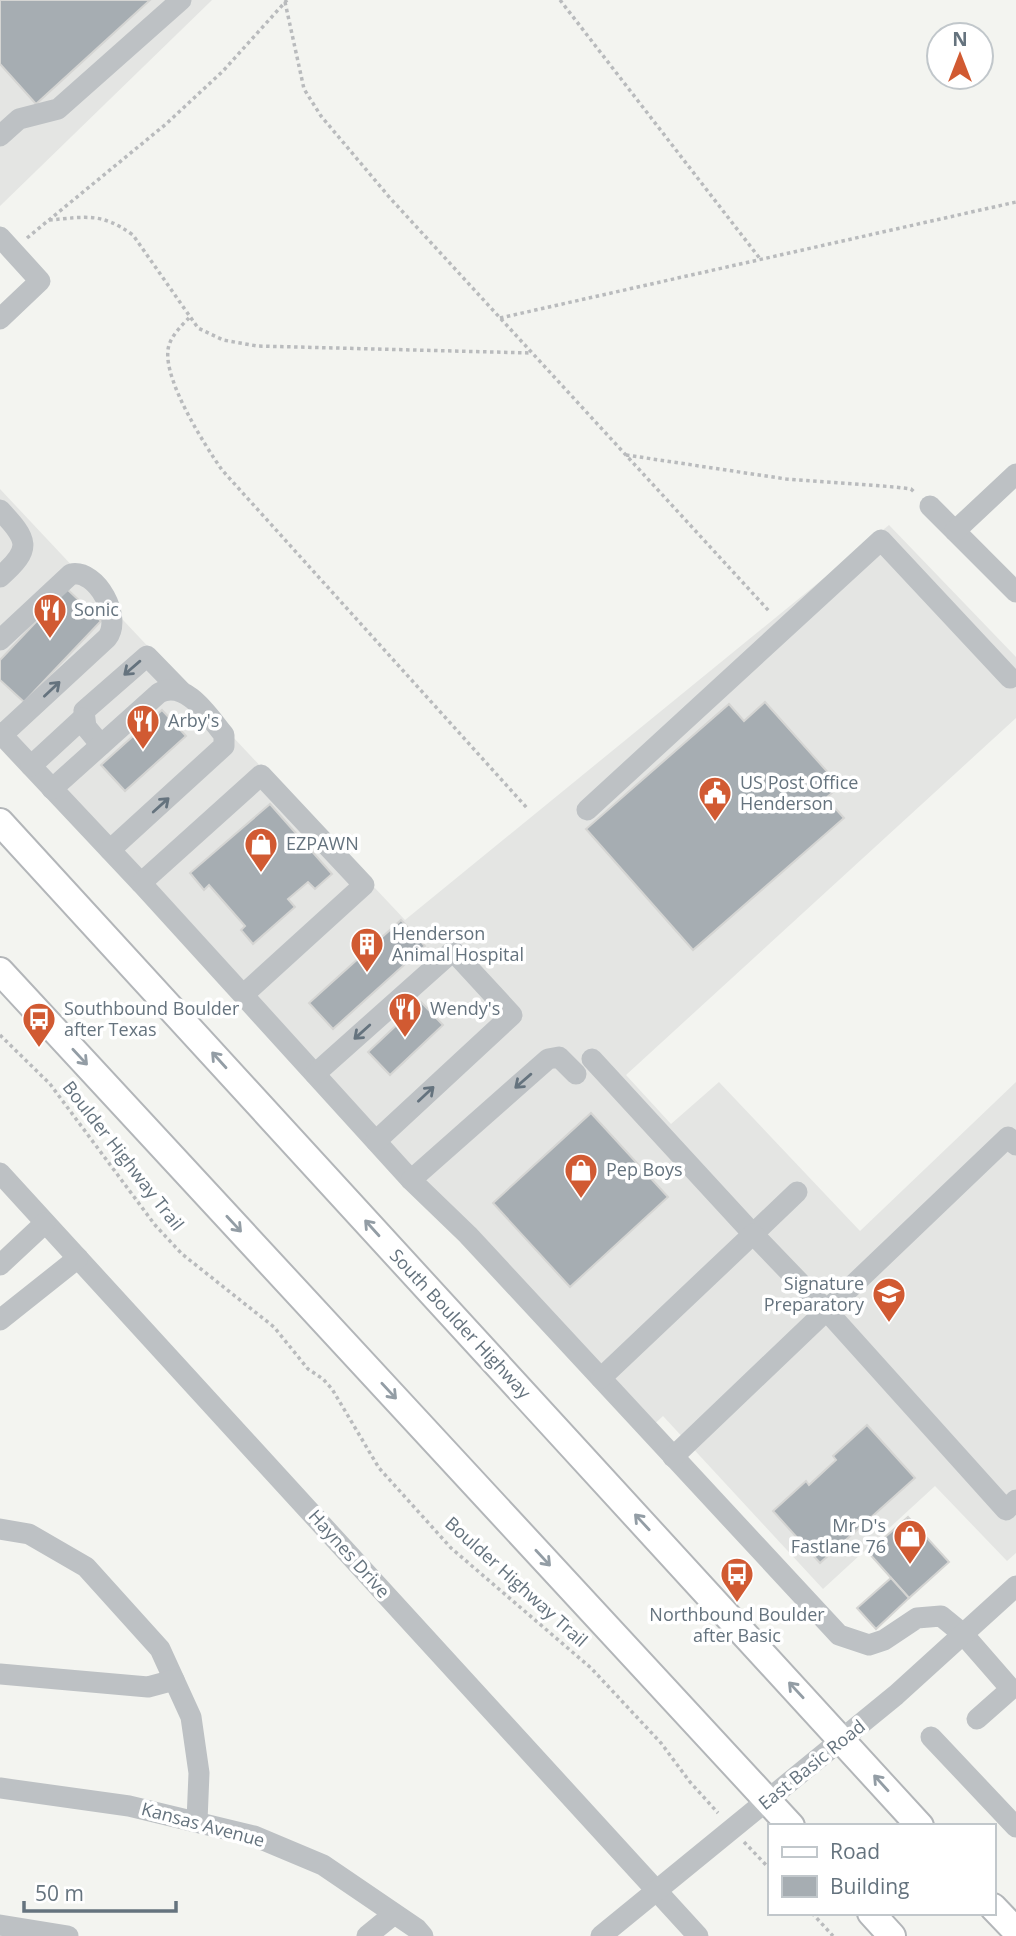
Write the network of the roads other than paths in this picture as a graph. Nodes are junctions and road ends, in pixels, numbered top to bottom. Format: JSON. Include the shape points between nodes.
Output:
{"nodes":[{"id":1,"x":181,"y":0,"type":"edge"},
{"id":2,"x":0,"y":136,"type":"edge"},
{"id":3,"x":4,"y":249,"type":"edge"},
{"id":4,"x":0,"y":319,"type":"edge"},
{"id":5,"x":1016,"y":474,"type":"edge"},
{"id":6,"x":930,"y":506,"type":"road end"},
{"id":7,"x":0,"y":510,"type":"edge"},
{"id":8,"x":955,"y":531,"type":"junction"},
{"id":9,"x":0,"y":577,"type":"edge"},
{"id":10,"x":1016,"y":592,"type":"edge"},
{"id":11,"x":0,"y":640,"type":"edge"},
{"id":12,"x":1010,"y":678,"type":"dead end"},
{"id":13,"x":181,"y":691,"type":"junction"},
{"id":14,"x":83,"y":718,"type":"junction"},
{"id":15,"x":1,"y":734,"type":"edge"},
{"id":16,"x":102,"y":745,"type":"junction"},
{"id":17,"x":31,"y":766,"type":"junction"},
{"id":18,"x":52,"y":789,"type":"junction"},
{"id":19,"x":587,"y":810,"type":"dead end"},
{"id":20,"x":0,"y":822,"type":"edge"},
{"id":21,"x":110,"y":850,"type":"junction"},
{"id":22,"x":141,"y":883,"type":"junction"},
{"id":23,"x":0,"y":971,"type":"edge"},
{"id":24,"x":243,"y":995,"type":"junction"},
{"id":25,"x":592,"y":1059,"type":"dead end"},
{"id":26,"x":315,"y":1074,"type":"junction"},
{"id":27,"x":576,"y":1074,"type":"dead end"},
{"id":28,"x":376,"y":1141,"type":"junction"},
{"id":29,"x":1016,"y":1145,"type":"edge"},
{"id":30,"x":0,"y":1173,"type":"edge"},
{"id":31,"x":411,"y":1180,"type":"junction"},
{"id":32,"x":797,"y":1192,"type":"dead end"},
{"id":33,"x":46,"y":1223,"type":"junction"},
{"id":34,"x":753,"y":1234,"type":"junction"},
{"id":35,"x":78,"y":1258,"type":"junction"},
{"id":36,"x":0,"y":1265,"type":"edge"},
{"id":37,"x":827,"y":1311,"type":"junction"},
{"id":38,"x":0,"y":1320,"type":"edge"},
{"id":39,"x":601,"y":1378,"type":"junction"},
{"id":40,"x":673,"y":1457,"type":"junction"},
{"id":41,"x":1013,"y":1510,"type":"edge"},
{"id":42,"x":0,"y":1529,"type":"edge"},
{"id":43,"x":1016,"y":1586,"type":"edge"},
{"id":44,"x":963,"y":1634,"type":"junction"},
{"id":45,"x":0,"y":1674,"type":"edge"},
{"id":46,"x":174,"y":1680,"type":"junction"},
{"id":47,"x":977,"y":1720,"type":"dead end"},
{"id":48,"x":930,"y":1737,"type":"dead end"},
{"id":49,"x":842,"y":1740,"type":"junction"},
{"id":50,"x":0,"y":1788,"type":"edge"},
{"id":51,"x":768,"y":1801,"type":"junction"},
{"id":52,"x":197,"y":1821,"type":"junction"},
{"id":53,"x":789,"y":1824,"type":"edge"},
{"id":54,"x":917,"y":1824,"type":"edge"},
{"id":55,"x":1016,"y":1827,"type":"edge"},
{"id":56,"x":657,"y":1891,"type":"junction"},
{"id":57,"x":995,"y":1908,"type":"edge"},
{"id":58,"x":394,"y":1914,"type":"junction"},
{"id":59,"x":873,"y":1915,"type":"edge"},
{"id":60,"x":0,"y":1926,"type":"edge"},
{"id":61,"x":1016,"y":1931,"type":"edge"},
{"id":62,"x":68,"y":1936,"type":"edge"},
{"id":63,"x":367,"y":1936,"type":"edge"},
{"id":64,"x":423,"y":1936,"type":"edge"},
{"id":65,"x":601,"y":1936,"type":"edge"},
{"id":66,"x":698,"y":1936,"type":"edge"},
{"id":67,"x":892,"y":1936,"type":"edge"}],
"edges":[{"from":1,"to":2,"type":"street","via":[[58,109],[19,119]]},
{"from":3,"to":4,"type":"street","via":[[40,281]]},
{"from":5,"to":8,"type":"street"},
{"from":6,"to":8,"type":"street"},
{"from":7,"to":9,"type":"street","via":[[19,530],[23,546],[20,560]]},
{"from":8,"to":10,"type":"street"},
{"from":15,"to":11,"type":"street","one_way":true,"via":[[107,638],[112,620],[97,584],[76,573],[65,577]]},
{"from":12,"to":19,"type":"street","via":[[881,540]]},
{"from":13,"to":14,"type":"street","one_way":true,"via":[[147,656],[84,711]]},
{"from":13,"to":16,"type":"street","via":[[159,693]]},
{"from":21,"to":13,"type":"street","one_way":true,"via":[[224,746],[224,735]]},
{"from":14,"to":16,"type":"street"},
{"from":14,"to":17,"type":"street"},
{"from":15,"to":17,"type":"street"},
{"from":16,"to":18,"type":"street"},
{"from":17,"to":18,"type":"street"},
{"from":18,"to":21,"type":"street"},
{"from":49,"to":20,"type":"main road","name":"South Boulder Highway","one_way":true},
{"from":21,"to":22,"type":"street"},
{"from":22,"to":24,"type":"street"},
{"from":22,"to":24,"type":"street","via":[[261,775],[364,885]]},
{"from":23,"to":51,"type":"main road","one_way":true},
{"from":24,"to":26,"type":"street"},
{"from":25,"to":34,"type":"street"},
{"from":26,"to":28,"type":"street"},
{"from":28,"to":26,"type":"street","one_way":true,"via":[[512,1015],[453,951]]},
{"from":27,"to":31,"type":"street","one_way":true,"via":[[559,1057],[548,1059]]},
{"from":28,"to":31,"type":"street"},
{"from":29,"to":37,"type":"street","via":[[1008,1137]]},
{"from":30,"to":33,"type":"street","name":"Haynes Drive"},
{"from":31,"to":39,"type":"street"},
{"from":32,"to":34,"type":"street"},
{"from":33,"to":35,"type":"street","name":"Haynes Drive"},
{"from":33,"to":36,"type":"street"},
{"from":34,"to":37,"type":"street"},
{"from":34,"to":39,"type":"street"},
{"from":35,"to":38,"type":"street"},
{"from":35,"to":56,"type":"street","name":"Haynes Drive"},
{"from":37,"to":40,"type":"street"},
{"from":37,"to":41,"type":"street"},
{"from":39,"to":40,"type":"street"},
{"from":40,"to":44,"type":"street","via":[[839,1635],[869,1645],[917,1618],[941,1616]]},
{"from":42,"to":46,"type":"street","via":[[29,1534],[86,1567],[160,1649]]},
{"from":43,"to":44,"type":"street","name":"East Basic Road"},
{"from":44,"to":47,"type":"street","via":[[1011,1689]]},
{"from":44,"to":49,"type":"street","name":"East Basic Road"},
{"from":45,"to":46,"type":"street","via":[[148,1687]]},
{"from":46,"to":52,"type":"street","via":[[191,1717],[199,1773]]},
{"from":48,"to":55,"type":"street"},
{"from":49,"to":51,"type":"street","name":"East Basic Road"},
{"from":54,"to":49,"type":"main road","name":"South Boulder Highway","one_way":true},
{"from":50,"to":52,"type":"street","name":"Kansas Avenue","via":[[129,1806]]},
{"from":51,"to":53,"type":"main road"},
{"from":51,"to":56,"type":"street","name":"East Basic Road"},
{"from":52,"to":58,"type":"street","name":"Kansas Avenue","via":[[254,1836],[323,1865]]},
{"from":56,"to":65,"type":"street","name":"East Basic Road"},
{"from":56,"to":66,"type":"street","name":"Haynes Drive"},
{"from":57,"to":61,"type":"main road"},
{"from":58,"to":63,"type":"street"},
{"from":58,"to":64,"type":"street","name":"Kansas Avenue"},
{"from":59,"to":67,"type":"main road"},
{"from":60,"to":62,"type":"street"}]}
